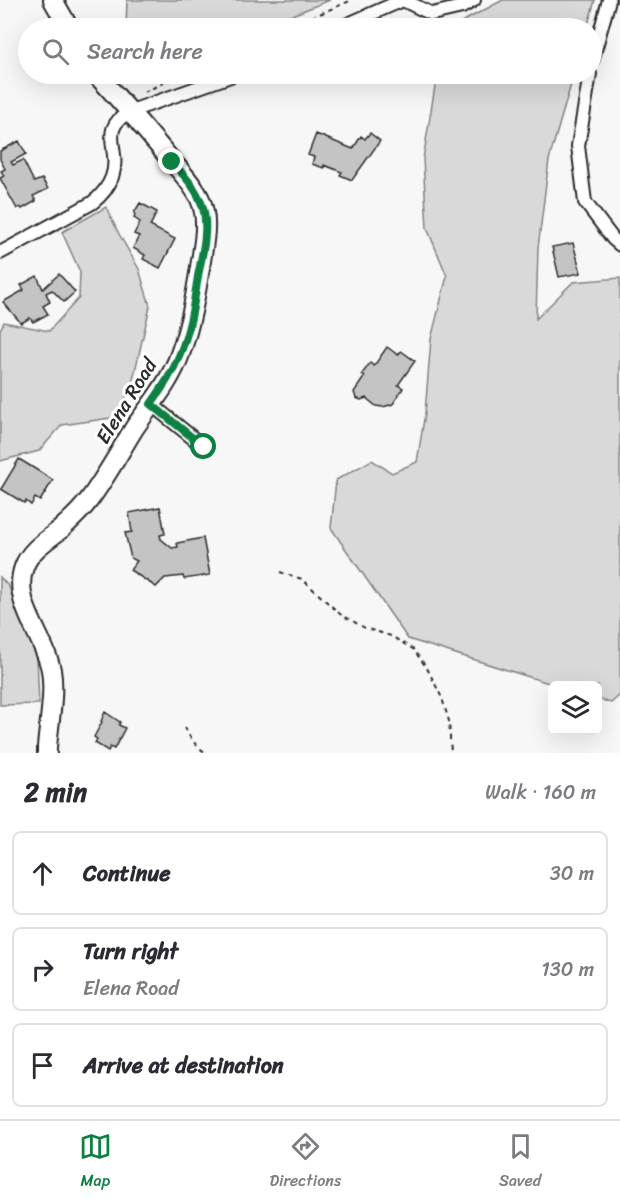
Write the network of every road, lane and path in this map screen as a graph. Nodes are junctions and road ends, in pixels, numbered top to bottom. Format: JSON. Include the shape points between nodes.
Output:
{"nodes":[{"id":1,"x":53,"y":0,"type":"edge"},
{"id":2,"x":352,"y":0,"type":"edge"},
{"id":3,"x":403,"y":0,"type":"edge"},
{"id":4,"x":474,"y":0,"type":"edge"},
{"id":5,"x":609,"y":0,"type":"edge"},
{"id":6,"x":63,"y":18,"type":"edge"},
{"id":7,"x":311,"y":18,"type":"edge"},
{"id":8,"x":362,"y":18,"type":"edge"},
{"id":9,"x":602,"y":24,"type":"edge"},
{"id":10,"x":105,"y":84,"type":"edge"},
{"id":11,"x":162,"y":84,"type":"edge"},
{"id":12,"x":208,"y":84,"type":"edge"},
{"id":13,"x":588,"y":84,"type":"edge"},
{"id":14,"x":140,"y":94,"type":"dead end"},
{"id":15,"x":131,"y":111,"type":"junction"},
{"id":16,"x":620,"y":245,"type":"edge"},
{"id":17,"x":0,"y":253,"type":"edge"},
{"id":18,"x":151,"y":404,"type":"junction"},
{"id":19,"x":204,"y":447,"type":"dead end"},
{"id":20,"x":280,"y":572,"type":"dead end"},
{"id":21,"x":185,"y":728,"type":"dead end"},
{"id":22,"x":47,"y":753,"type":"edge"},
{"id":23,"x":207,"y":753,"type":"edge"},
{"id":24,"x":451,"y":753,"type":"edge"}],
"edges":[{"from":1,"to":6,"type":"street"},
{"from":2,"to":7,"type":"path"},
{"from":3,"to":4,"type":"street","via":[[432,14],[462,8]]},
{"from":3,"to":8,"type":"street"},
{"from":5,"to":9,"type":"street"},
{"from":10,"to":15,"type":"street","name":"Elena Road"},
{"from":11,"to":14,"type":"path"},
{"from":12,"to":15,"type":"street"},
{"from":13,"to":16,"type":"street","via":[[578,146],[585,202]]},
{"from":15,"to":17,"type":"street","via":[[114,124],[115,160],[104,193]]},
{"from":15,"to":18,"type":"street","name":"Elena Road","via":[[191,183],[204,212],[205,231],[191,319],[180,355]]},
{"from":18,"to":19,"type":"street"},
{"from":18,"to":22,"type":"street","name":"Elena Road","via":[[83,509],[35,549],[23,568],[23,599],[52,672]]},
{"from":20,"to":24,"type":"path","via":[[302,579],[340,614],[412,649],[428,668],[442,698],[449,721]]},
{"from":21,"to":23,"type":"path"}]}
